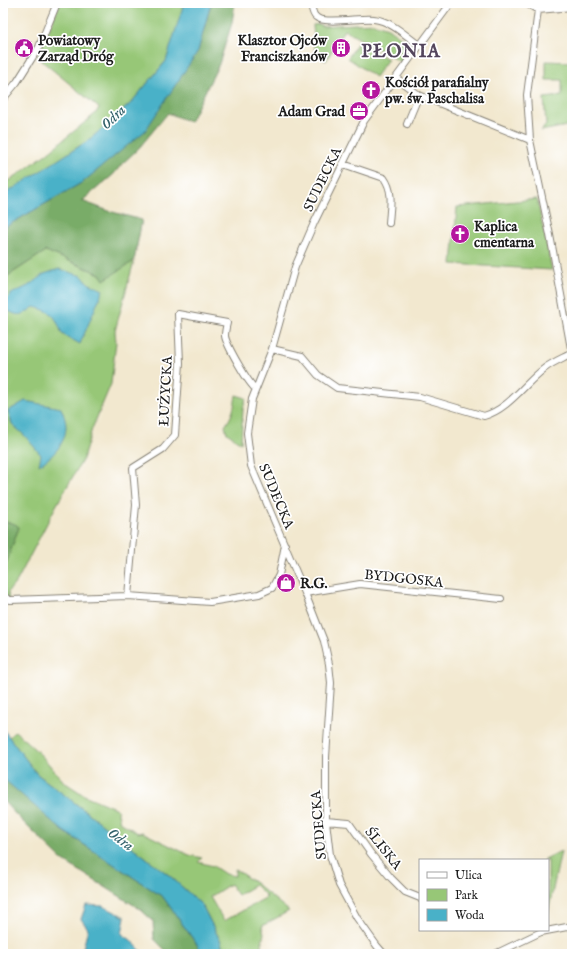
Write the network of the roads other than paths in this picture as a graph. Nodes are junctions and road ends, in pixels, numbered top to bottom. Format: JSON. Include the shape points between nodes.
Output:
{"nodes":[{"id":1,"x":57,"y":3,"type":"edge"},
{"id":2,"x":311,"y":3,"type":"edge"},
{"id":3,"x":451,"y":3,"type":"edge"},
{"id":4,"x":526,"y":3,"type":"edge"},
{"id":5,"x":572,"y":6,"type":"edge"},
{"id":6,"x":538,"y":10,"type":"junction"},
{"id":7,"x":420,"y":45,"type":"junction"},
{"id":8,"x":396,"y":78,"type":"junction"},
{"id":9,"x":419,"y":95,"type":"junction"},
{"id":10,"x":3,"y":99,"type":"edge"},
{"id":11,"x":407,"y":124,"type":"dead end"},
{"id":12,"x":530,"y":140,"type":"junction"},
{"id":13,"x":343,"y":164,"type":"junction"},
{"id":14,"x":389,"y":223,"type":"dead end"},
{"id":15,"x":272,"y":348,"type":"junction"},
{"id":16,"x":572,"y":354,"type":"edge"},
{"id":17,"x":256,"y":389,"type":"junction"},
{"id":18,"x":285,"y":545,"type":"junction"},
{"id":19,"x":305,"y":593,"type":"junction"},
{"id":20,"x":3,"y":596,"type":"edge"},
{"id":21,"x":128,"y":596,"type":"junction"},
{"id":22,"x":501,"y":599,"type":"dead end"},
{"id":23,"x":326,"y":821,"type":"junction"},
{"id":24,"x":419,"y":898,"type":"edge"},
{"id":25,"x":572,"y":926,"type":"edge"},
{"id":26,"x":549,"y":930,"type":"edge"},
{"id":27,"x":546,"y":931,"type":"edge"},
{"id":28,"x":384,"y":954,"type":"edge"},
{"id":29,"x":495,"y":954,"type":"edge"}],
"edges":[{"from":1,"to":10,"type":"street","via":[[39,47]]},
{"from":2,"to":7,"type":"street","via":[[317,19],[374,19],[385,22]]},
{"from":3,"to":7,"type":"street","name":"SUDECKA"},
{"from":4,"to":6,"type":"street"},
{"from":5,"to":6,"type":"street"},
{"from":6,"to":12,"type":"street","via":[[527,95]]},
{"from":7,"to":8,"type":"street","name":"SUDECKA"},
{"from":8,"to":9,"type":"street"},
{"from":8,"to":13,"type":"street","name":"SUDECKA","via":[[364,121]]},
{"from":9,"to":11,"type":"street"},
{"from":9,"to":12,"type":"street"},
{"from":12,"to":16,"type":"street"},
{"from":13,"to":14,"type":"street","via":[[384,178],[388,183],[391,191]]},
{"from":13,"to":15,"type":"street","name":"SUDECKA","via":[[295,267]]},
{"from":15,"to":16,"type":"street","via":[[302,356],[318,375],[337,388],[420,397],[484,416],[503,407],[545,368]]},
{"from":15,"to":17,"type":"street","name":"SUDECKA"},
{"from":17,"to":18,"type":"street","name":"SUDECKA","via":[[247,433],[250,466]]},
{"from":17,"to":21,"type":"street","name":"ŁUŻYCKA","via":[[241,369],[225,336],[227,323],[178,314],[180,363],[175,435],[163,449],[133,468],[136,505]]},
{"from":18,"to":19,"type":"street","name":"SUDECKA"},
{"from":18,"to":21,"type":"street","via":[[279,575],[272,588],[259,594],[210,602]]},
{"from":19,"to":22,"type":"street","name":"BYDGOSKA","via":[[360,584]]},
{"from":19,"to":23,"type":"street","name":"SUDECKA","via":[[324,641],[329,664]]},
{"from":20,"to":21,"type":"street","via":[[10,600]]},
{"from":23,"to":24,"type":"street","name":"ŚLISKA","via":[[349,823],[391,878],[405,892]]},
{"from":23,"to":28,"type":"street","name":"SUDECKA","via":[[330,855],[339,885],[357,918]]},
{"from":25,"to":26,"type":"street"},
{"from":27,"to":29,"type":"street"}]}
